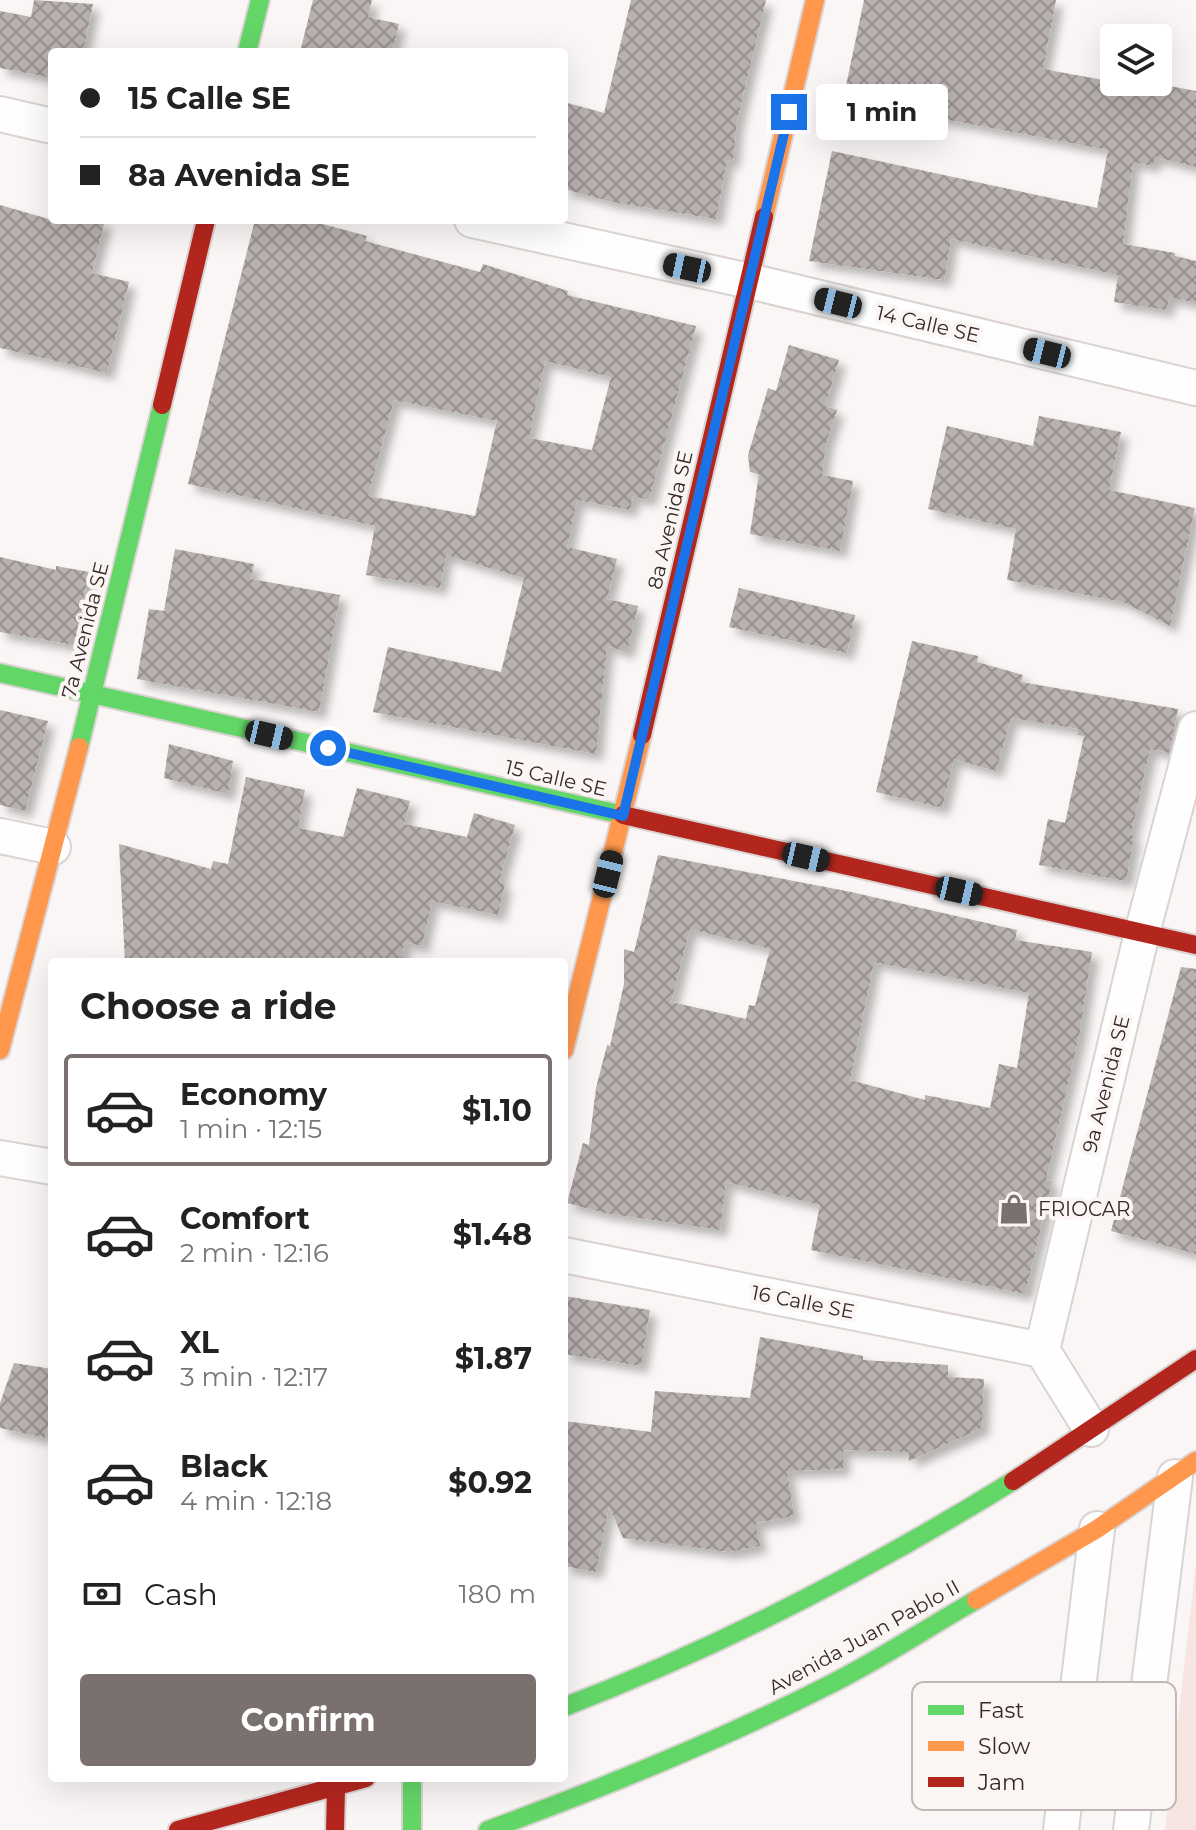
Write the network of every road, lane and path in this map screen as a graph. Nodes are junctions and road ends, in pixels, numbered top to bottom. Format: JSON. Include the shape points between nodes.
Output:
{"nodes":[{"id":1,"x":260,"y":0,"type":"edge"},
{"id":2,"x":815,"y":0,"type":"edge"},
{"id":3,"x":248,"y":48,"type":"edge"},
{"id":4,"x":0,"y":114,"type":"edge"},
{"id":5,"x":48,"y":125,"type":"edge"},
{"id":6,"x":205,"y":224,"type":"edge"},
{"id":7,"x":490,"y":224,"type":"edge"},
{"id":8,"x":749,"y":281,"type":"junction"},
{"id":9,"x":1196,"y":388,"type":"edge"},
{"id":10,"x":0,"y":673,"type":"edge"},
{"id":11,"x":93,"y":695,"type":"junction"},
{"id":12,"x":1196,"y":729,"type":"edge"},
{"id":13,"x":623,"y":816,"type":"junction"},
{"id":14,"x":0,"y":836,"type":"edge"},
{"id":15,"x":53,"y":847,"type":"junction"},
{"id":16,"x":1142,"y":933,"type":"junction"},
{"id":17,"x":1196,"y":945,"type":"edge"},
{"id":18,"x":568,"y":1034,"type":"edge"},
{"id":19,"x":0,"y":1050,"type":"edge"},
{"id":20,"x":0,"y":1158,"type":"edge"},
{"id":21,"x":48,"y":1166,"type":"edge"},
{"id":22,"x":568,"y":1256,"type":"edge"},
{"id":23,"x":1042,"y":1350,"type":"junction"},
{"id":24,"x":1196,"y":1359,"type":"edge"},
{"id":25,"x":1091,"y":1429,"type":"junction"},
{"id":26,"x":1185,"y":1469,"type":"edge"},
{"id":27,"x":1097,"y":1529,"type":"junction"},
{"id":28,"x":1079,"y":1682,"type":"edge"},
{"id":29,"x":1153,"y":1682,"type":"edge"},
{"id":30,"x":568,"y":1706,"type":"edge"},
{"id":31,"x":354,"y":1782,"type":"edge"},
{"id":32,"x":412,"y":1782,"type":"edge"},
{"id":33,"x":336,"y":1788,"type":"junction"},
{"id":34,"x":1063,"y":1810,"type":"edge"},
{"id":35,"x":1134,"y":1810,"type":"edge"},
{"id":36,"x":178,"y":1830,"type":"edge"},
{"id":37,"x":335,"y":1830,"type":"edge"},
{"id":38,"x":412,"y":1830,"type":"edge"},
{"id":39,"x":488,"y":1830,"type":"edge"},
{"id":40,"x":1061,"y":1830,"type":"edge"},
{"id":41,"x":1131,"y":1830,"type":"edge"}],
"edges":[{"from":1,"to":3,"type":"main road"},
{"from":2,"to":8,"type":"main road","name":"8a Avenida SE"},
{"from":4,"to":5,"type":"street"},
{"from":6,"to":11,"type":"main road","name":"7a Avenida SE"},
{"from":7,"to":8,"type":"street","name":"14 Calle SE"},
{"from":8,"to":9,"type":"street","name":"14 Calle SE"},
{"from":8,"to":13,"type":"main road","name":"8a Avenida SE"},
{"from":10,"to":11,"type":"main road","name":"15 Calle SE"},
{"from":11,"to":13,"type":"main road","name":"15 Calle SE"},
{"from":11,"to":15,"type":"main road","name":"7a Avenida SE"},
{"from":12,"to":16,"type":"street","name":"9a Avenida SE"},
{"from":13,"to":16,"type":"main road","name":"15 Calle SE"},
{"from":13,"to":18,"type":"main road","name":"8a Avenida SE"},
{"from":14,"to":15,"type":"street"},
{"from":15,"to":19,"type":"main road","name":"7a Avenida SE"},
{"from":16,"to":17,"type":"main road","name":"15 Calle SE"},
{"from":16,"to":23,"type":"street","name":"9a Avenida SE"},
{"from":20,"to":21,"type":"street"},
{"from":22,"to":23,"type":"street","name":"16 Calle SE"},
{"from":23,"to":25,"type":"street"},
{"from":24,"to":25,"type":"main road"},
{"from":25,"to":30,"type":"main road","via":[[869,1570],[645,1678]]},
{"from":26,"to":27,"type":"main road","name":"Avenida Juan Pablo II"},
{"from":26,"to":29,"type":"street"},
{"from":27,"to":28,"type":"street"},
{"from":27,"to":39,"type":"main road","name":"Avenida Juan Pablo II","via":[[818,1690],[567,1801]]},
{"from":31,"to":33,"type":"main road"},
{"from":32,"to":38,"type":"main road"},
{"from":33,"to":36,"type":"main road"},
{"from":33,"to":37,"type":"main road"},
{"from":34,"to":40,"type":"street"},
{"from":35,"to":41,"type":"street"}]}
